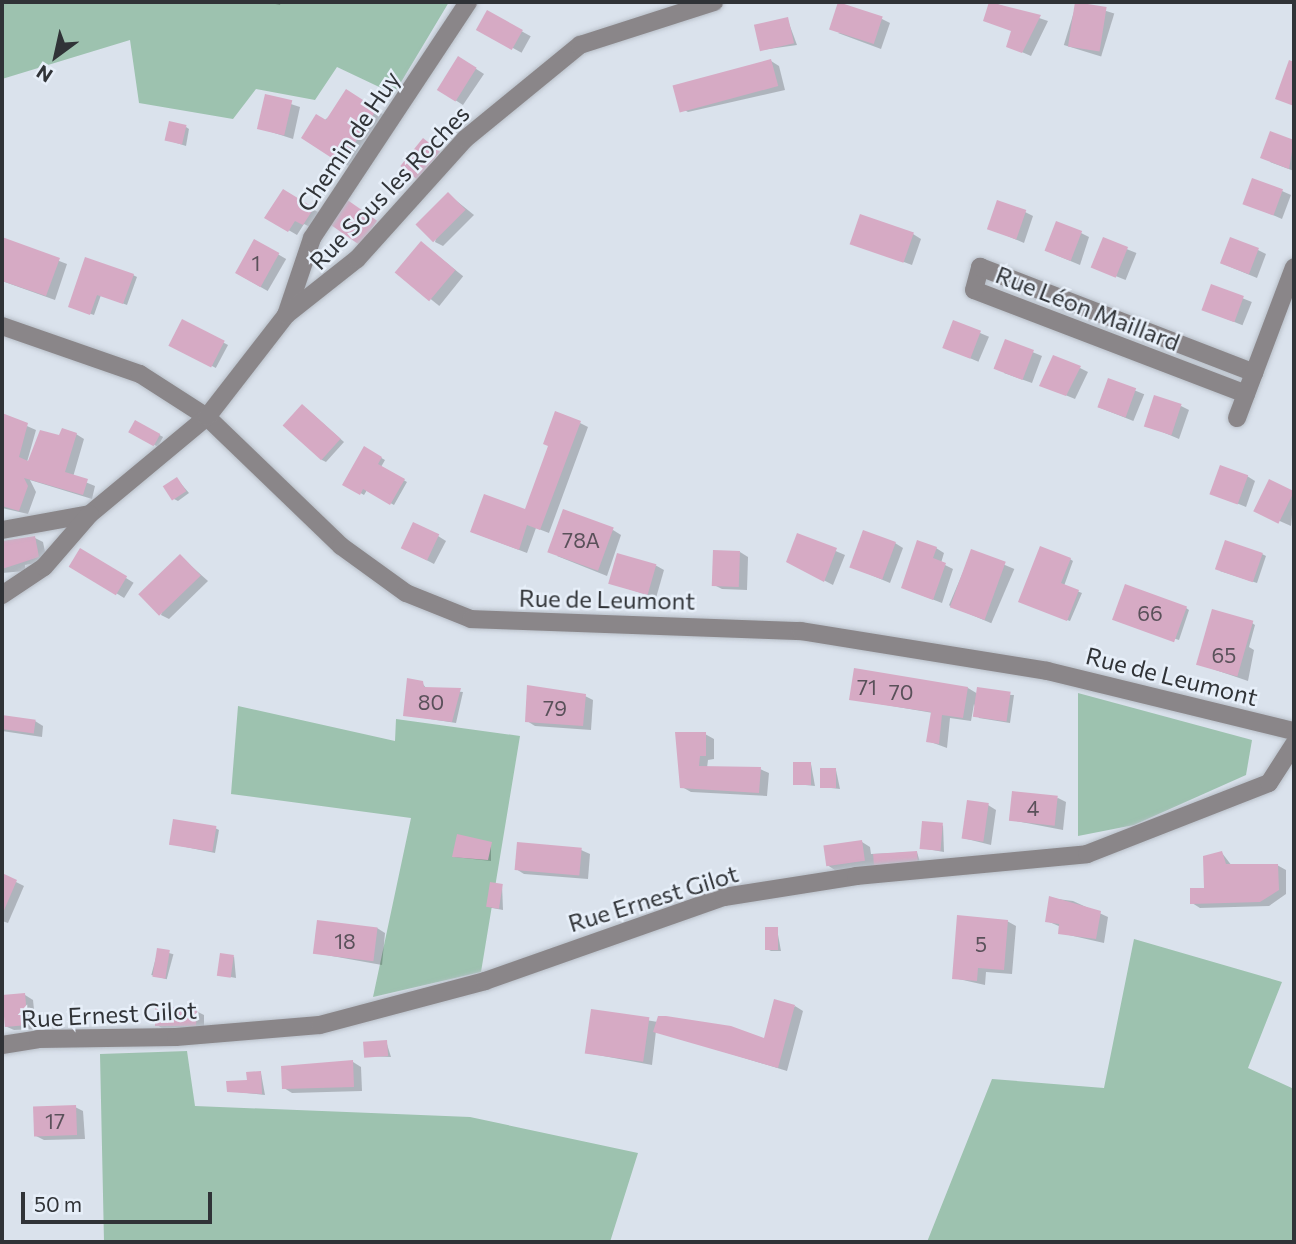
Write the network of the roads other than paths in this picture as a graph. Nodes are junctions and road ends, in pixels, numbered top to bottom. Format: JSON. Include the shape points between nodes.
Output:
{"nodes":[{"id":1,"x":468,"y":2,"type":"edge"},
{"id":2,"x":713,"y":2,"type":"edge"},
{"id":3,"x":1294,"y":267,"type":"edge"},
{"id":4,"x":286,"y":315,"type":"junction"},
{"id":5,"x":2,"y":326,"type":"edge"},
{"id":6,"x":1254,"y":373,"type":"junction"},
{"id":7,"x":1246,"y":394,"type":"junction"},
{"id":8,"x":207,"y":417,"type":"junction"},
{"id":9,"x":1237,"y":418,"type":"dead end"},
{"id":10,"x":90,"y":514,"type":"junction"},
{"id":11,"x":2,"y":530,"type":"edge"},
{"id":12,"x":2,"y":595,"type":"edge"},
{"id":13,"x":1294,"y":731,"type":"edge"},
{"id":14,"x":1294,"y":744,"type":"edge"},
{"id":15,"x":2,"y":1045,"type":"edge"}],
"edges":[{"from":1,"to":4,"type":"street","name":"Chemin de Huy","via":[[312,237]]},
{"from":2,"to":4,"type":"street","name":"Rue Sous les Roches","via":[[579,45],[465,139],[357,259]]},
{"from":3,"to":6,"type":"street"},
{"from":4,"to":8,"type":"street","name":"Rue Sous les Roches"},
{"from":5,"to":8,"type":"street","name":"Rue de Leumont","via":[[140,374]]},
{"from":6,"to":7,"type":"street"},
{"from":6,"to":7,"type":"street","name":"Rue Léon Maillard","via":[[980,267],[974,290]]},
{"from":7,"to":9,"type":"street"},
{"from":8,"to":10,"type":"street","name":"Rue Sous les Roches"},
{"from":8,"to":13,"type":"street","name":"Rue de Leumont","via":[[341,546],[406,593],[471,620],[801,631],[1047,671]]},
{"from":10,"to":11,"type":"street"},
{"from":10,"to":12,"type":"street","name":"Rue Sous les Roches","via":[[44,568]]},
{"from":14,"to":15,"type":"street","name":"Rue Ernest Gilot","via":[[1269,783],[1087,854],[856,876],[724,897],[485,981],[320,1025],[176,1037],[38,1039]]}]}
